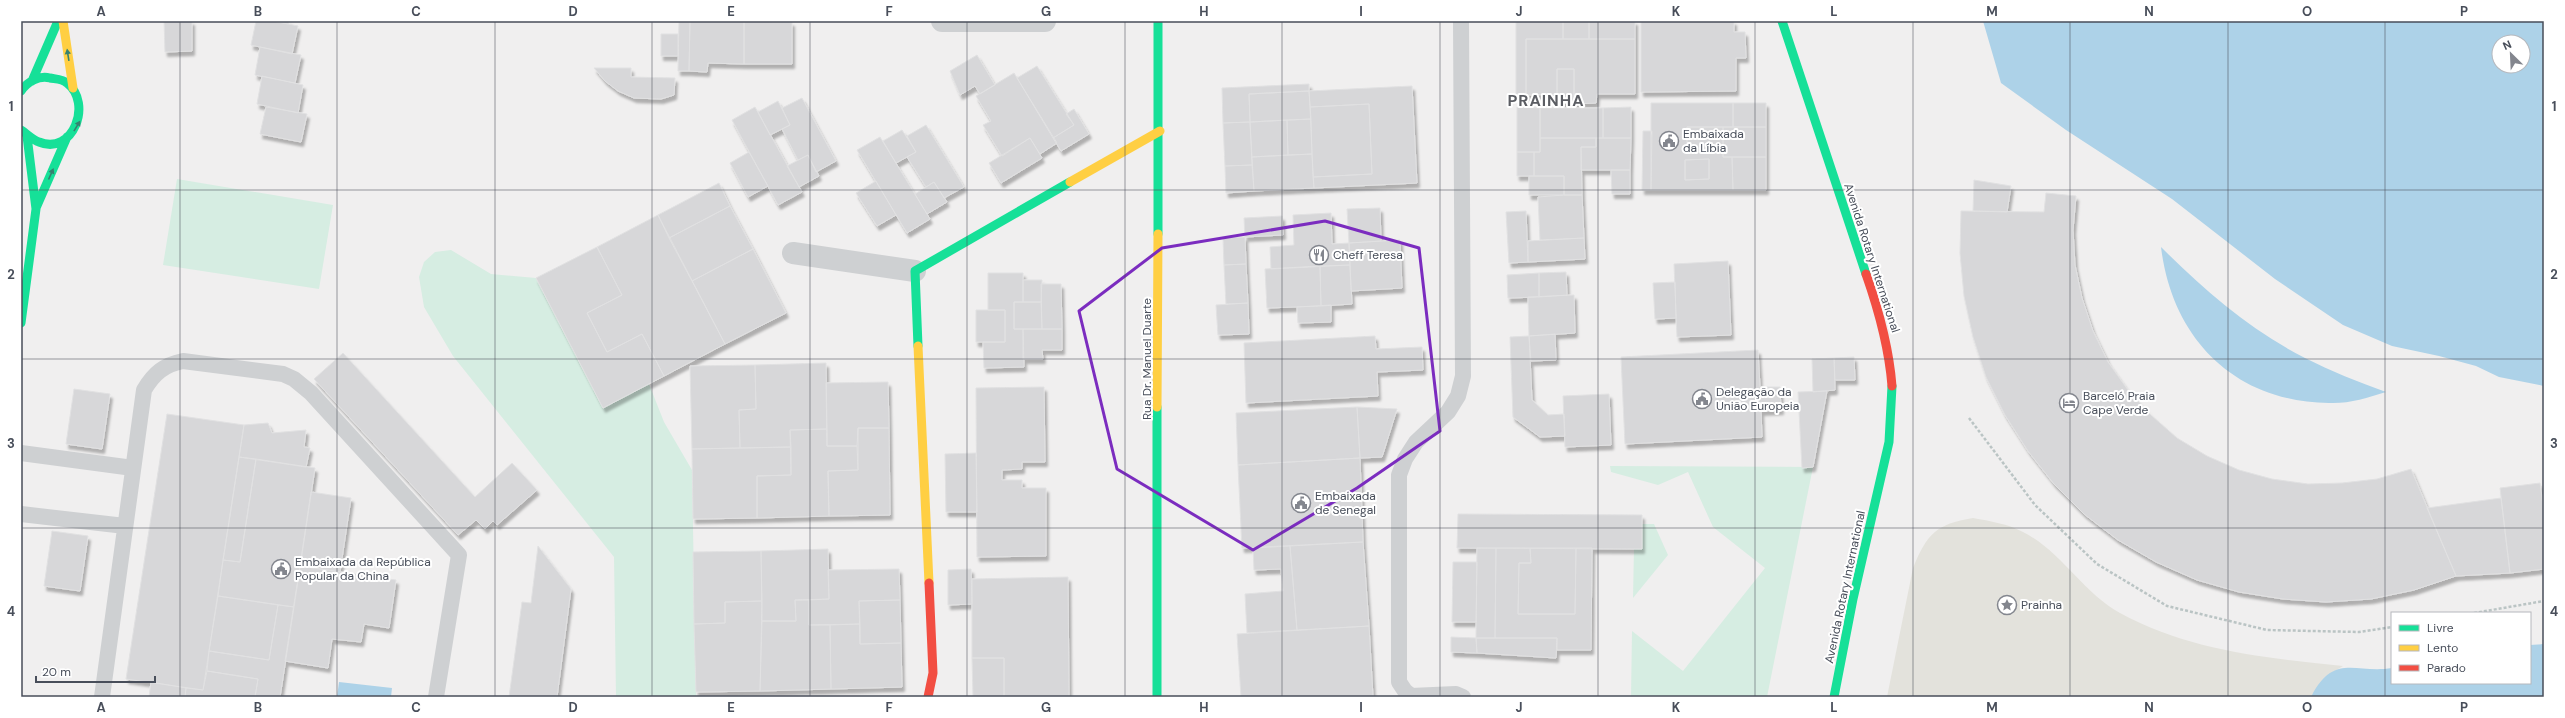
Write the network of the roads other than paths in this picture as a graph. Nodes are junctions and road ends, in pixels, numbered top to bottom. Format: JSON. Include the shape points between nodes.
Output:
{"nodes":[{"id":1,"x":58,"y":21,"type":"edge"},
{"id":2,"x":62,"y":21,"type":"edge"},
{"id":3,"x":942,"y":21,"type":"edge"},
{"id":4,"x":1045,"y":21,"type":"edge"},
{"id":5,"x":1158,"y":21,"type":"edge"},
{"id":6,"x":1461,"y":21,"type":"edge"},
{"id":7,"x":1782,"y":21,"type":"edge"},
{"id":8,"x":24,"y":87,"type":"edge"},
{"id":9,"x":73,"y":88,"type":"junction"},
{"id":10,"x":1160,"y":131,"type":"junction"},
{"id":11,"x":24,"y":133,"type":"edge"},
{"id":12,"x":68,"y":137,"type":"junction"},
{"id":13,"x":36,"y":209,"type":"junction"},
{"id":14,"x":793,"y":253,"type":"dead end"},
{"id":15,"x":914,"y":271,"type":"junction"},
{"id":16,"x":21,"y":323,"type":"edge"},
{"id":17,"x":21,"y":453,"type":"edge"},
{"id":18,"x":133,"y":468,"type":"junction"},
{"id":19,"x":21,"y":514,"type":"edge"},
{"id":20,"x":125,"y":526,"type":"junction"},
{"id":21,"x":102,"y":697,"type":"edge"},
{"id":22,"x":436,"y":697,"type":"edge"},
{"id":23,"x":928,"y":697,"type":"edge"},
{"id":24,"x":1157,"y":697,"type":"edge"},
{"id":25,"x":1463,"y":697,"type":"edge"},
{"id":26,"x":1834,"y":697,"type":"edge"}],
"edges":[{"from":1,"to":8,"type":"street"},
{"from":9,"to":2,"type":"street","one_way":true},
{"from":3,"to":4,"type":"street"},
{"from":5,"to":10,"type":"street","name":"Rua Dr. Manuel Duarte"},
{"from":6,"to":25,"type":"lane","via":[[1463,376],[1458,396],[1448,412],[1416,442],[1404,459],[1399,475],[1399,682],[1404,691],[1411,696],[1456,694]]},
{"from":7,"to":26,"type":"street","name":"Avenida Rotary International","via":[[1879,312],[1890,360],[1893,400],[1889,442],[1853,599]]},
{"from":8,"to":9,"type":"street","via":[[54,77],[65,81]]},
{"from":12,"to":9,"type":"street","one_way":true,"via":[[80,120],[81,109]]},
{"from":10,"to":15,"type":"street"},
{"from":10,"to":24,"type":"street","name":"Rua Dr. Manuel Duarte"},
{"from":11,"to":12,"type":"street","via":[[47,144]]},
{"from":11,"to":13,"type":"street"},
{"from":13,"to":12,"type":"street","one_way":true},
{"from":13,"to":16,"type":"street"},
{"from":14,"to":15,"type":"street"},
{"from":15,"to":23,"type":"street","via":[[933,673]]},
{"from":17,"to":18,"type":"lane"},
{"from":18,"to":20,"type":"lane"},
{"from":18,"to":22,"type":"lane","via":[[144,390],[159,370],[170,364],[196,362],[272,371],[294,379],[311,393],[459,555]]},
{"from":19,"to":20,"type":"lane"},
{"from":20,"to":21,"type":"lane"}]}
